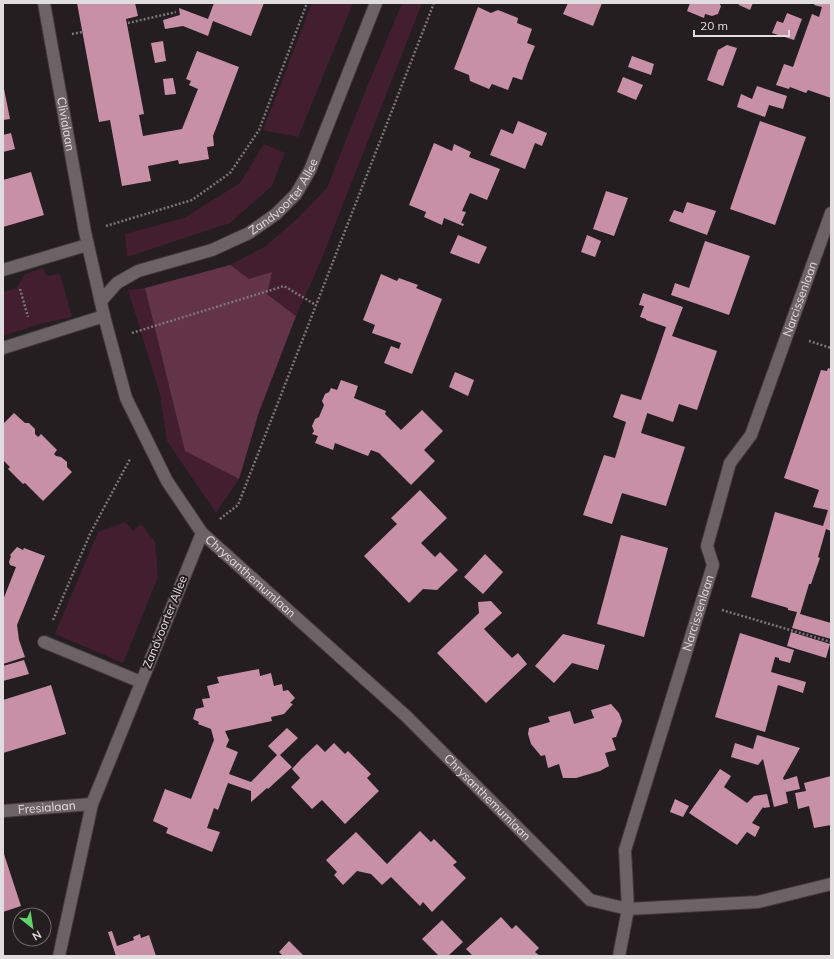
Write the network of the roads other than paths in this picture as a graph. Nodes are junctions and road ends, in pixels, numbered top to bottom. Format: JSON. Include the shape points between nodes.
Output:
{"nodes":[{"id":1,"x":44,"y":3,"type":"edge"},
{"id":2,"x":376,"y":3,"type":"edge"},
{"id":3,"x":831,"y":214,"type":"edge"},
{"id":4,"x":87,"y":245,"type":"junction"},
{"id":5,"x":9,"y":268,"type":"edge"},
{"id":6,"x":101,"y":301,"type":"junction"},
{"id":7,"x":104,"y":316,"type":"junction"},
{"id":8,"x":3,"y":348,"type":"edge"},
{"id":9,"x":202,"y":533,"type":"junction"},
{"id":10,"x":44,"y":642,"type":"road end"},
{"id":11,"x":141,"y":682,"type":"junction"},
{"id":12,"x":92,"y":804,"type":"junction"},
{"id":13,"x":3,"y":811,"type":"edge"},
{"id":14,"x":831,"y":884,"type":"edge"},
{"id":15,"x":628,"y":909,"type":"junction"},
{"id":16,"x":59,"y":956,"type":"edge"},
{"id":17,"x":619,"y":956,"type":"edge"}],
"edges":[{"from":1,"to":4,"type":"street","name":"Clivialaan"},
{"from":2,"to":6,"type":"street","name":"Zandvoorter Allee","via":[[310,170],[296,194],[276,214],[249,233],[212,250],[138,271],[117,283]]},
{"from":3,"to":15,"type":"street","name":"Narcissenlaan","via":[[751,434],[730,463],[707,546],[714,565],[625,850]]},
{"from":4,"to":5,"type":"street"},
{"from":4,"to":6,"type":"street"},
{"from":6,"to":7,"type":"street"},
{"from":7,"to":8,"type":"street"},
{"from":7,"to":9,"type":"street","via":[[126,398],[167,481]]},
{"from":9,"to":11,"type":"street","name":"Zandvoorter Allee"},
{"from":9,"to":15,"type":"street","name":"Chrysanthemumlaan","via":[[406,716],[590,900]]},
{"from":10,"to":11,"type":"street"},
{"from":11,"to":12,"type":"street","name":"Zandvoorter Allee"},
{"from":12,"to":13,"type":"street","name":"Fresialaan"},
{"from":12,"to":16,"type":"street","name":"Zandvoorter Allee"},
{"from":14,"to":15,"type":"street","name":"Chrysanthemumlaan","via":[[758,902]]},
{"from":15,"to":17,"type":"street","name":"Narcissenlaan"}]}
